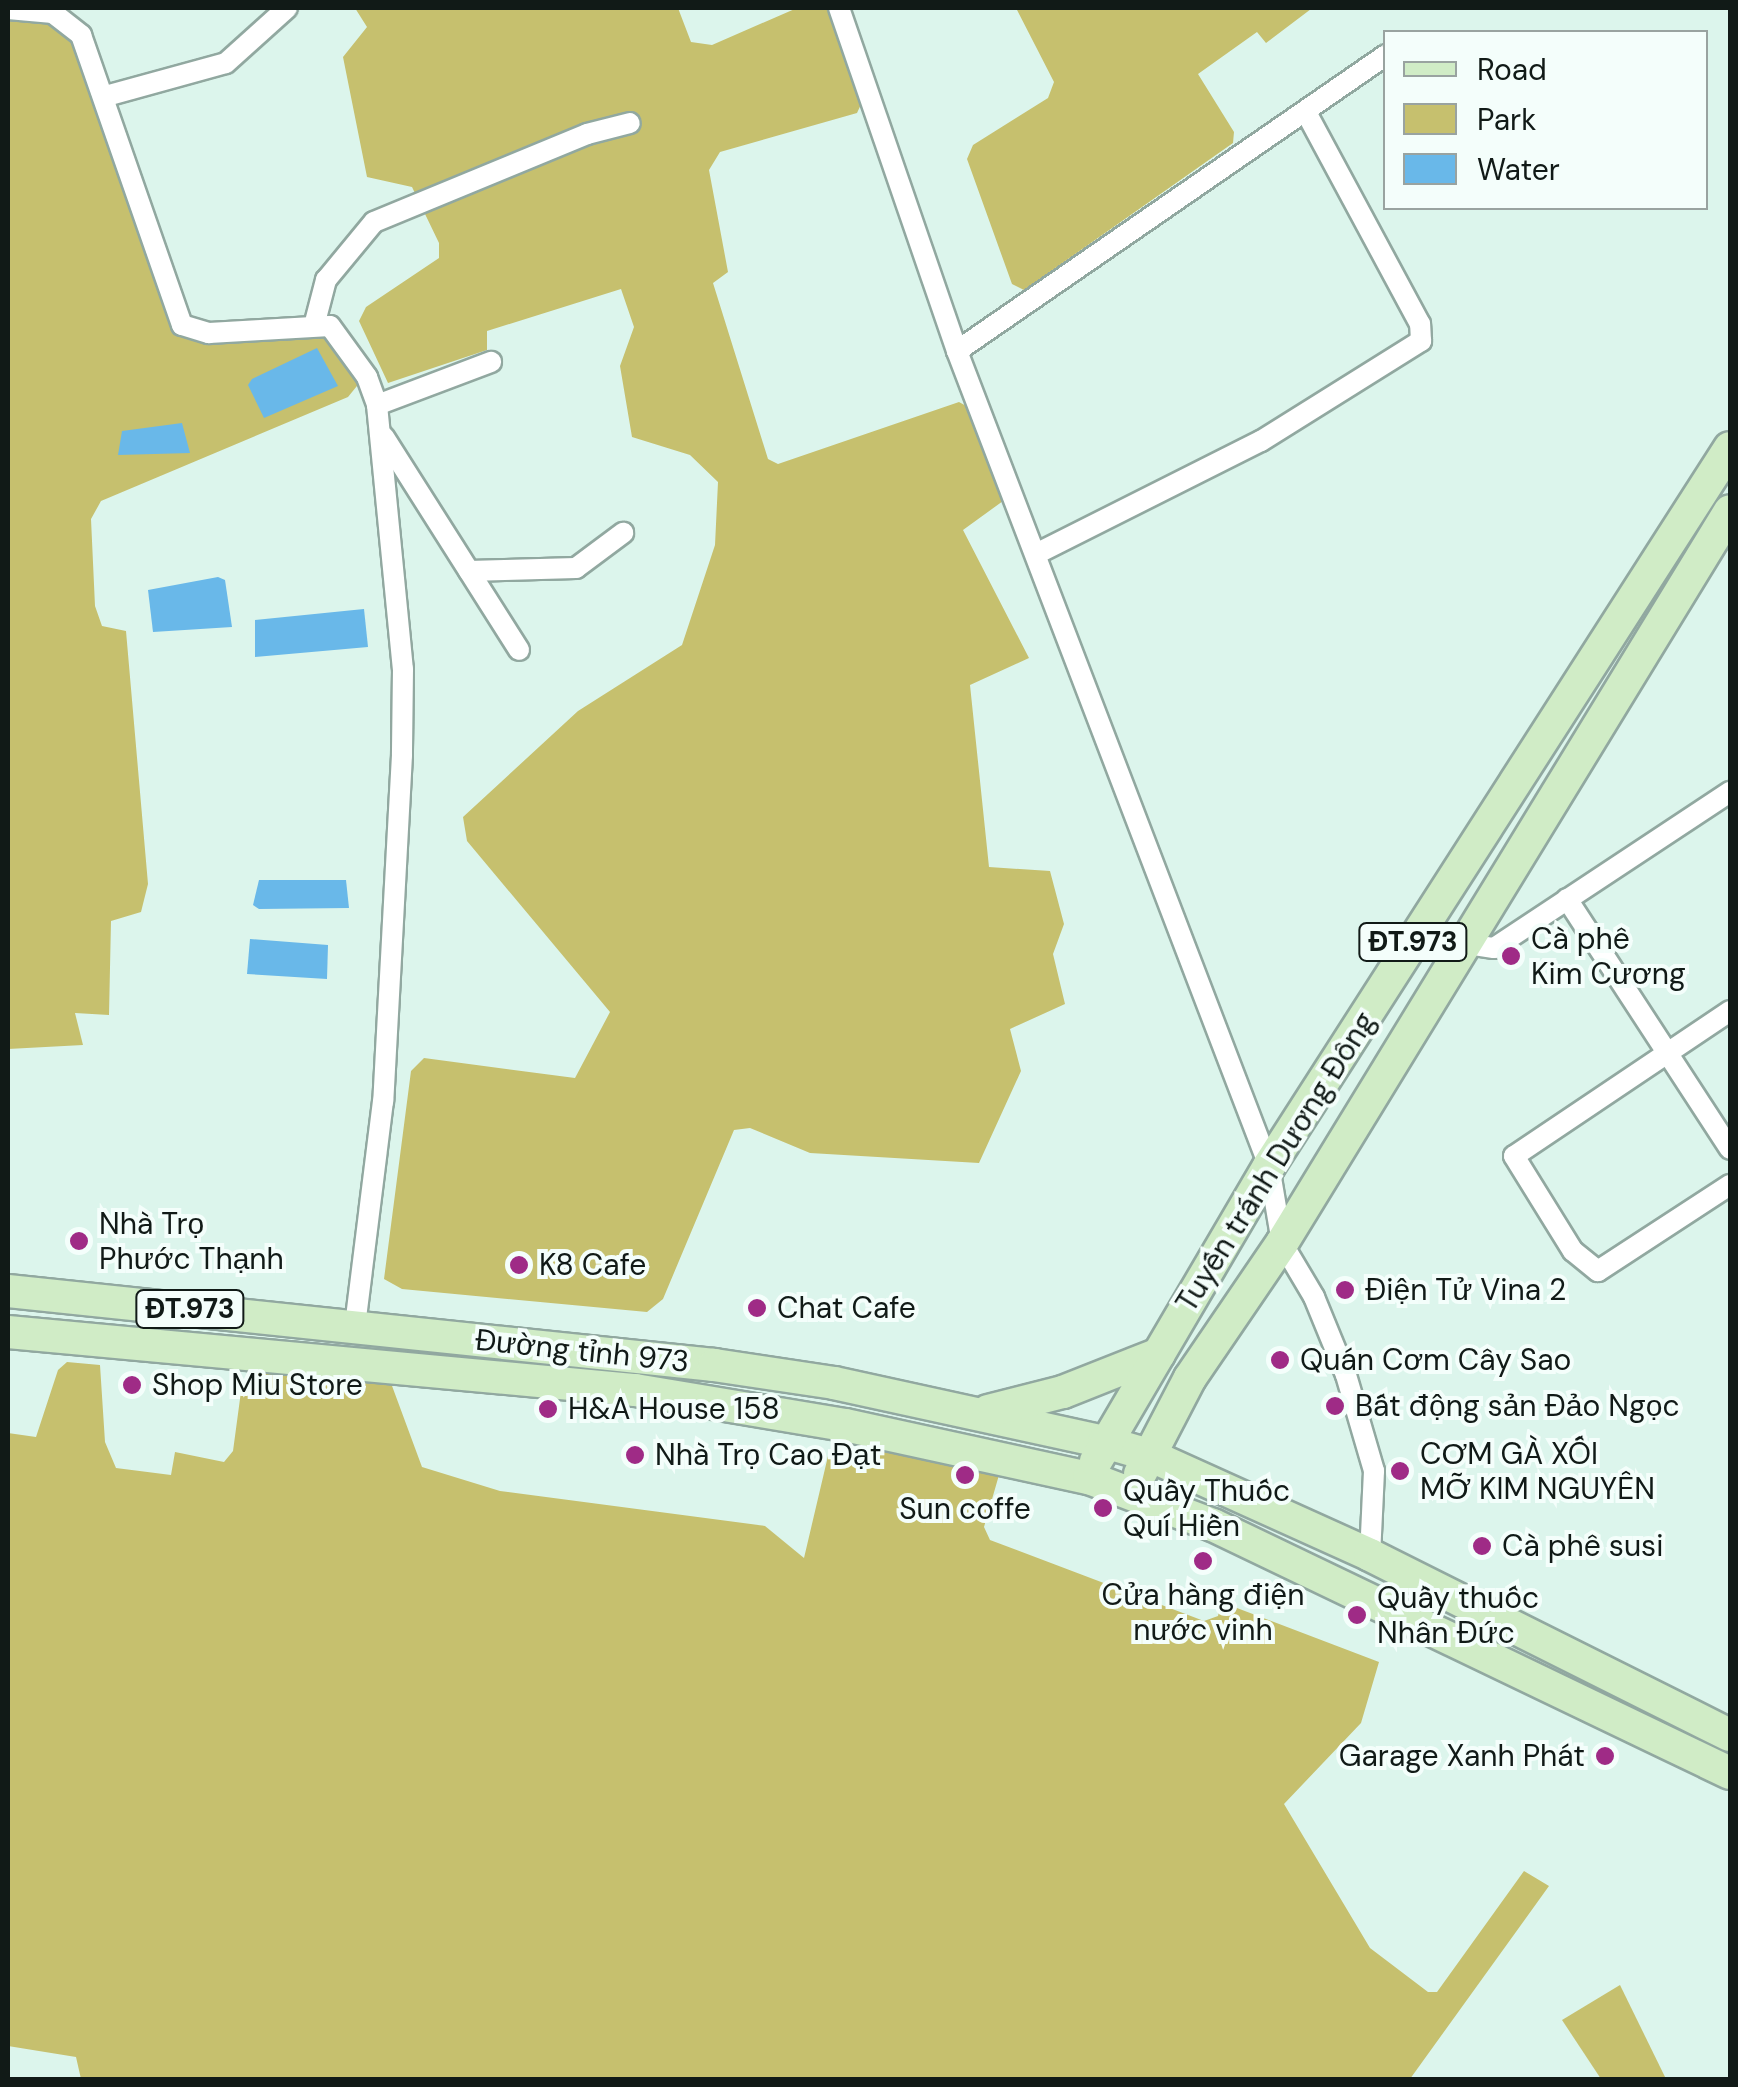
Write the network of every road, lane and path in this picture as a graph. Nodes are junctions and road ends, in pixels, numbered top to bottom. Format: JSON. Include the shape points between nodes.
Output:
{"nodes":[{"id":1,"x":287,"y":8,"type":"edge"},
{"id":2,"x":839,"y":8,"type":"edge"},
{"id":3,"x":8,"y":9,"type":"edge"},
{"id":4,"x":69,"y":15,"type":"edge"},
{"id":5,"x":1383,"y":58,"type":"edge"},
{"id":6,"x":106,"y":96,"type":"junction"},
{"id":7,"x":1306,"y":112,"type":"junction"},
{"id":8,"x":630,"y":123,"type":"dead end"},
{"id":9,"x":314,"y":326,"type":"junction"},
{"id":10,"x":956,"y":351,"type":"junction"},
{"id":11,"x":491,"y":362,"type":"dead end"},
{"id":12,"x":377,"y":405,"type":"junction"},
{"id":13,"x":383,"y":435,"type":"junction"},
{"id":14,"x":1730,"y":448,"type":"edge"},
{"id":15,"x":1730,"y":511,"type":"edge"},
{"id":16,"x":623,"y":533,"type":"dead end"},
{"id":17,"x":1036,"y":554,"type":"junction"},
{"id":18,"x":470,"y":571,"type":"junction"},
{"id":19,"x":519,"y":650,"type":"dead end"},
{"id":20,"x":1730,"y":792,"type":"edge"},
{"id":21,"x":1567,"y":900,"type":"junction"},
{"id":22,"x":1468,"y":944,"type":"junction"},
{"id":23,"x":1730,"y":1011,"type":"edge"},
{"id":24,"x":1668,"y":1054,"type":"junction"},
{"id":25,"x":1730,"y":1149,"type":"edge"},
{"id":26,"x":1269,"y":1166,"type":"junction"},
{"id":27,"x":1730,"y":1184,"type":"edge"},
{"id":28,"x":1282,"y":1243,"type":"junction"},
{"id":29,"x":8,"y":1291,"type":"edge"},
{"id":30,"x":364,"y":1326,"type":"junction"},
{"id":31,"x":8,"y":1332,"type":"edge"},
{"id":32,"x":1158,"y":1354,"type":"junction"},
{"id":33,"x":978,"y":1413,"type":"junction"},
{"id":34,"x":1104,"y":1442,"type":"junction"},
{"id":35,"x":1149,"y":1455,"type":"junction"},
{"id":36,"x":1089,"y":1478,"type":"junction"},
{"id":37,"x":1132,"y":1492,"type":"junction"},
{"id":38,"x":1370,"y":1555,"type":"junction"},
{"id":39,"x":1730,"y":1735,"type":"edge"},
{"id":40,"x":1730,"y":1773,"type":"edge"}],
"edges":[{"from":1,"to":6,"type":"street","via":[[226,63]]},
{"from":2,"to":10,"type":"street"},
{"from":3,"to":4,"type":"street"},
{"from":4,"to":6,"type":"street"},
{"from":5,"to":7,"type":"street"},
{"from":6,"to":9,"type":"street","via":[[182,326],[208,332]]},
{"from":7,"to":10,"type":"street"},
{"from":7,"to":17,"type":"street","via":[[1420,324],[1422,340],[1261,441]]},
{"from":8,"to":9,"type":"street","via":[[587,134],[374,222],[326,280]]},
{"from":9,"to":12,"type":"street","via":[[342,335]]},
{"from":10,"to":17,"type":"street"},
{"from":11,"to":12,"type":"street"},
{"from":12,"to":13,"type":"street"},
{"from":13,"to":18,"type":"street"},
{"from":13,"to":30,"type":"street","via":[[404,669],[384,1084]]},
{"from":14,"to":26,"type":"main road","name":"Tuyến tránh Dương Đông","number":"ĐT.973"},
{"from":15,"to":22,"type":"main road","name":"Tuyến tránh Dương Đông","number":"ĐT.973"},
{"from":16,"to":18,"type":"street","via":[[576,568]]},
{"from":17,"to":26,"type":"street"},
{"from":18,"to":19,"type":"street"},
{"from":20,"to":21,"type":"street"},
{"from":21,"to":22,"type":"street","via":[[1494,948]]},
{"from":21,"to":24,"type":"street"},
{"from":22,"to":28,"type":"main road","name":"Tuyến tránh Dương Đông","number":"ĐT.973"},
{"from":23,"to":24,"type":"street"},
{"from":24,"to":25,"type":"street"},
{"from":24,"to":27,"type":"street","via":[[1514,1156],[1573,1251],[1598,1271]]},
{"from":26,"to":28,"type":"street"},
{"from":26,"to":32,"type":"main road","name":"Tuyến tránh Dương Đông","number":"ĐT.973"},
{"from":28,"to":35,"type":"main road","name":"Tuyến tránh Dương Đông","number":"ĐT.973","via":[[1190,1378]]},
{"from":28,"to":38,"type":"street","via":[[1314,1297],[1374,1471]]},
{"from":29,"to":30,"type":"main road","name":"Đường tỉnh 973","number":"ĐT.973"},
{"from":30,"to":33,"type":"main road","name":"Đường tỉnh 973","number":"ĐT.973","via":[[714,1365]]},
{"from":31,"to":36,"type":"main road","name":"Đường tỉnh 973","number":"ĐT.973","via":[[370,1363],[742,1406]]},
{"from":32,"to":33,"type":"main road","number":"ĐT.973","via":[[1062,1392]]},
{"from":32,"to":34,"type":"main road","name":"Tuyến tránh Dương Đông","number":"ĐT.973"},
{"from":33,"to":34,"type":"main road","name":"Đường tỉnh 973","number":"ĐT.973"},
{"from":34,"to":35,"type":"main road","name":"Đường tỉnh 973","number":"ĐT.973"},
{"from":34,"to":36,"type":"main road","name":"Tuyến tránh Dương Đông","number":"ĐT.973"},
{"from":35,"to":37,"type":"main road","name":"Tuyến tránh Dương Đông","number":"ĐT.973"},
{"from":35,"to":38,"type":"main road","name":"Đường tỉnh 973"},
{"from":36,"to":37,"type":"main road","name":"Đường tỉnh 973","number":"ĐT.973"},
{"from":37,"to":40,"type":"main road","name":"Đường tỉnh 973"},
{"from":38,"to":39,"type":"main road","name":"Đường tỉnh 973"}]}
